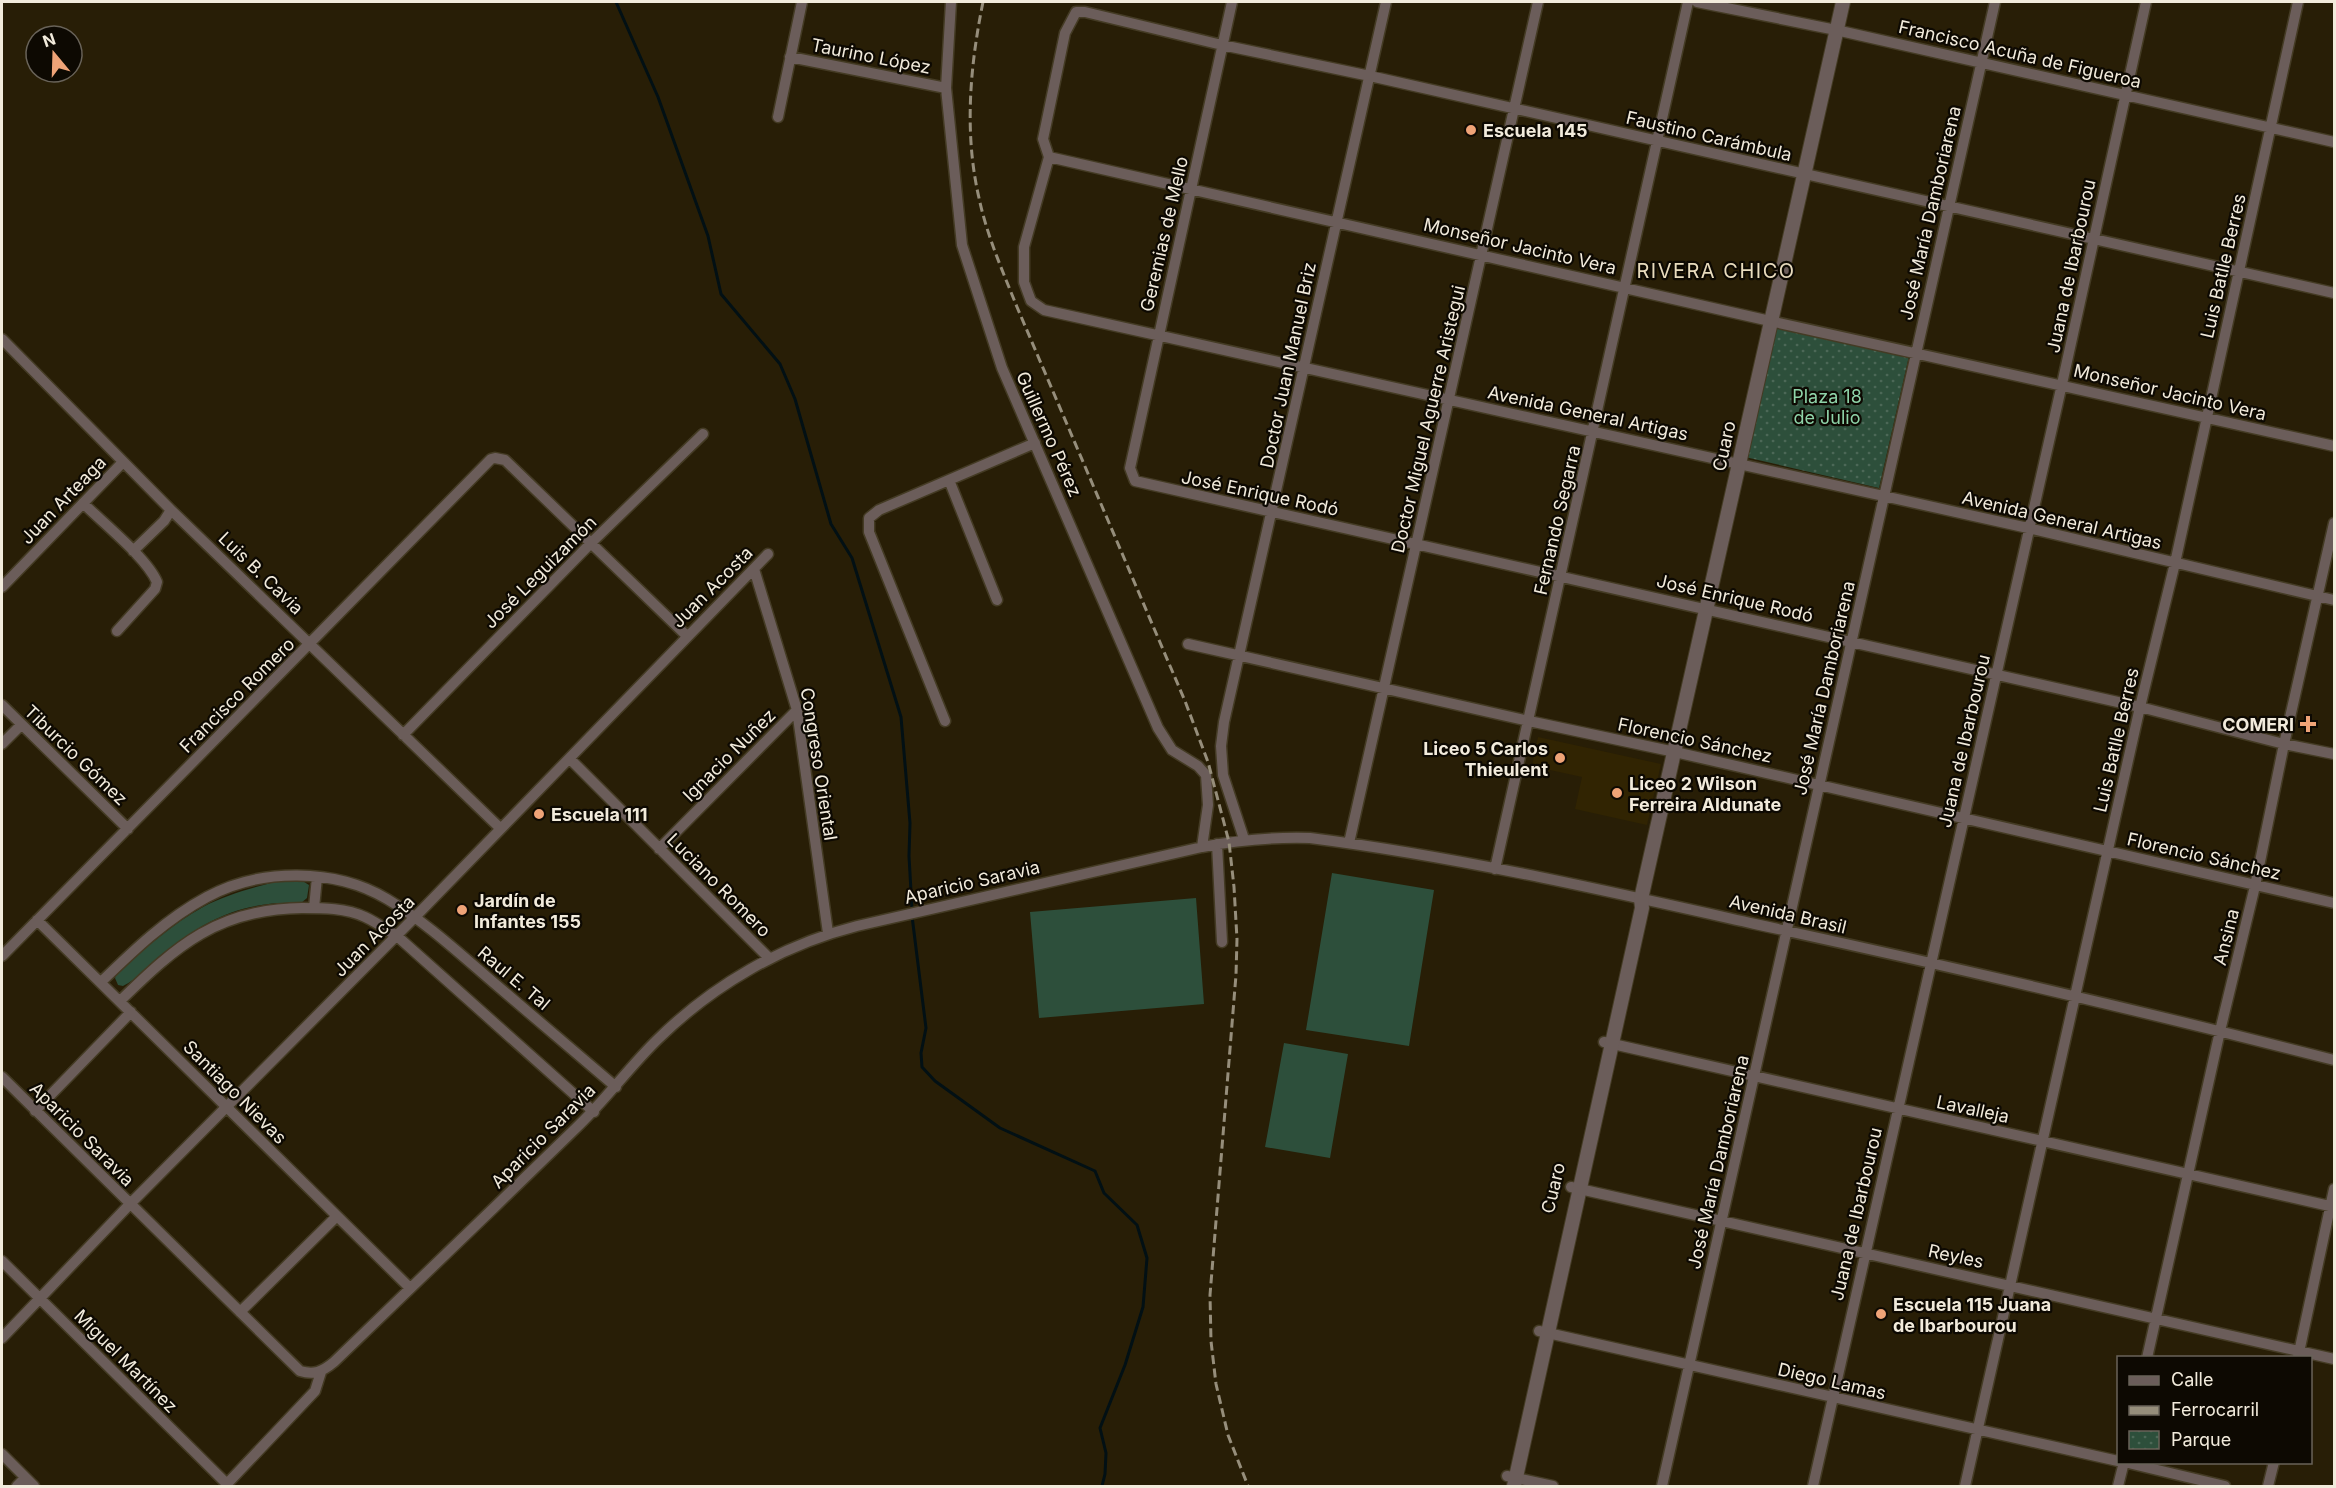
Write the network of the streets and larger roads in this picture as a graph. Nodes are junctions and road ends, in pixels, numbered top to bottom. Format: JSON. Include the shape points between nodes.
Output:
{"nodes":[{"id":1,"x":802,"y":2,"type":"edge"},
{"id":2,"x":951,"y":2,"type":"edge"},
{"id":3,"x":1232,"y":2,"type":"edge"},
{"id":4,"x":1386,"y":2,"type":"edge"},
{"id":5,"x":1538,"y":2,"type":"edge"},
{"id":6,"x":1688,"y":2,"type":"edge"},
{"id":7,"x":1698,"y":2,"type":"edge"},
{"id":8,"x":1843,"y":2,"type":"edge"},
{"id":9,"x":1995,"y":2,"type":"edge"},
{"id":10,"x":2146,"y":2,"type":"edge"},
{"id":11,"x":2298,"y":2,"type":"edge"},
{"id":12,"x":1083,"y":8,"type":"edge"},
{"id":13,"x":1836,"y":30,"type":"junction"},
{"id":14,"x":1222,"y":45,"type":"junction"},
{"id":15,"x":790,"y":57,"type":"junction"},
{"id":16,"x":1981,"y":62,"type":"junction"},
{"id":17,"x":1370,"y":76,"type":"junction"},
{"id":18,"x":946,"y":88,"type":"junction"},
{"id":19,"x":2126,"y":94,"type":"junction"},
{"id":20,"x":1514,"y":109,"type":"junction"},
{"id":21,"x":778,"y":117,"type":"dead end"},
{"id":22,"x":2271,"y":129,"type":"junction"},
{"id":23,"x":1658,"y":142,"type":"junction"},
{"id":24,"x":2334,"y":142,"type":"edge"},
{"id":25,"x":1049,"y":157,"type":"junction"},
{"id":26,"x":1804,"y":174,"type":"junction"},
{"id":27,"x":1191,"y":188,"type":"junction"},
{"id":28,"x":1948,"y":207,"type":"junction"},
{"id":29,"x":1337,"y":223,"type":"junction"},
{"id":30,"x":2093,"y":240,"type":"junction"},
{"id":31,"x":1482,"y":254,"type":"junction"},
{"id":32,"x":2238,"y":271,"type":"junction"},
{"id":33,"x":1626,"y":287,"type":"junction"},
{"id":34,"x":2334,"y":293,"type":"edge"},
{"id":35,"x":1770,"y":321,"type":"junction"},
{"id":36,"x":1158,"y":335,"type":"junction"},
{"id":37,"x":2,"y":339,"type":"edge"},
{"id":38,"x":1915,"y":352,"type":"junction"},
{"id":39,"x":1304,"y":368,"type":"junction"},
{"id":40,"x":2062,"y":384,"type":"junction"},
{"id":41,"x":1449,"y":400,"type":"junction"},
{"id":42,"x":2206,"y":416,"type":"junction"},
{"id":43,"x":1594,"y":432,"type":"junction"},
{"id":44,"x":703,"y":434,"type":"dead end"},
{"id":45,"x":1035,"y":443,"type":"junction"},
{"id":46,"x":2334,"y":446,"type":"edge"},
{"id":47,"x":123,"y":462,"type":"junction"},
{"id":48,"x":1738,"y":463,"type":"junction"},
{"id":49,"x":1131,"y":474,"type":"joint"},
{"id":50,"x":950,"y":480,"type":"junction"},
{"id":51,"x":1884,"y":496,"type":"junction"},
{"id":52,"x":83,"y":503,"type":"junction"},
{"id":53,"x":171,"y":510,"type":"junction"},
{"id":54,"x":1273,"y":512,"type":"junction"},
{"id":55,"x":2334,"y":523,"type":"edge"},
{"id":56,"x":2028,"y":528,"type":"junction"},
{"id":57,"x":591,"y":543,"type":"junction"},
{"id":58,"x":1417,"y":544,"type":"junction"},
{"id":59,"x":133,"y":551,"type":"junction"},
{"id":60,"x":768,"y":554,"type":"dead end"},
{"id":61,"x":2175,"y":563,"type":"junction"},
{"id":62,"x":754,"y":568,"type":"junction"},
{"id":63,"x":1561,"y":576,"type":"junction"},
{"id":64,"x":2,"y":587,"type":"edge"},
{"id":65,"x":2318,"y":596,"type":"junction"},
{"id":66,"x":997,"y":600,"type":"dead end"},
{"id":67,"x":2334,"y":600,"type":"edge"},
{"id":68,"x":1707,"y":609,"type":"junction"},
{"id":69,"x":117,"y":631,"type":"dead end"},
{"id":70,"x":687,"y":636,"type":"junction"},
{"id":71,"x":1851,"y":641,"type":"junction"},
{"id":72,"x":311,"y":644,"type":"junction"},
{"id":73,"x":1188,"y":644,"type":"dead end"},
{"id":74,"x":1240,"y":655,"type":"junction"},
{"id":75,"x":1996,"y":674,"type":"junction"},
{"id":76,"x":1384,"y":688,"type":"junction"},
{"id":77,"x":2,"y":705,"type":"edge"},
{"id":78,"x":2140,"y":707,"type":"junction"},
{"id":79,"x":797,"y":710,"type":"junction"},
{"id":80,"x":945,"y":721,"type":"dead end"},
{"id":81,"x":1529,"y":721,"type":"junction"},
{"id":82,"x":21,"y":725,"type":"junction"},
{"id":83,"x":403,"y":735,"type":"junction"},
{"id":84,"x":2,"y":744,"type":"edge"},
{"id":85,"x":2284,"y":744,"type":"junction"},
{"id":86,"x":1675,"y":752,"type":"junction"},
{"id":87,"x":2334,"y":754,"type":"edge"},
{"id":88,"x":570,"y":759,"type":"junction"},
{"id":89,"x":1819,"y":784,"type":"junction"},
{"id":90,"x":1964,"y":817,"type":"junction"},
{"id":91,"x":500,"y":828,"type":"junction"},
{"id":92,"x":128,"y":829,"type":"junction"},
{"id":93,"x":1244,"y":839,"type":"junction"},
{"id":94,"x":1229,"y":842,"type":"joint"},
{"id":95,"x":1349,"y":843,"type":"junction"},
{"id":96,"x":1217,"y":844,"type":"junction"},
{"id":97,"x":1202,"y":847,"type":"junction"},
{"id":98,"x":659,"y":849,"type":"junction"},
{"id":99,"x":2108,"y":851,"type":"junction"},
{"id":100,"x":1495,"y":868,"type":"junction"},
{"id":101,"x":317,"y":878,"type":"junction"},
{"id":102,"x":2255,"y":886,"type":"junction"},
{"id":103,"x":1641,"y":899,"type":"junction"},
{"id":104,"x":2334,"y":903,"type":"edge"},
{"id":105,"x":314,"y":908,"type":"junction"},
{"id":106,"x":416,"y":917,"type":"junction"},
{"id":107,"x":36,"y":920,"type":"junction"},
{"id":108,"x":1786,"y":931,"type":"junction"},
{"id":109,"x":828,"y":933,"type":"junction"},
{"id":110,"x":397,"y":936,"type":"junction"},
{"id":111,"x":1222,"y":942,"type":"dead end"},
{"id":112,"x":2,"y":956,"type":"edge"},
{"id":113,"x":769,"y":958,"type":"junction"},
{"id":114,"x":1931,"y":963,"type":"junction"},
{"id":115,"x":101,"y":982,"type":"junction"},
{"id":116,"x":2076,"y":996,"type":"junction"},
{"id":117,"x":120,"y":1001,"type":"junction"},
{"id":118,"x":131,"y":1012,"type":"junction"},
{"id":119,"x":2220,"y":1031,"type":"junction"},
{"id":120,"x":1607,"y":1042,"type":"junction"},
{"id":121,"x":2334,"y":1060,"type":"edge"},
{"id":122,"x":1755,"y":1076,"type":"junction"},
{"id":123,"x":2,"y":1077,"type":"edge"},
{"id":124,"x":616,"y":1087,"type":"junction"},
{"id":125,"x":227,"y":1108,"type":"junction"},
{"id":126,"x":1897,"y":1109,"type":"junction"},
{"id":127,"x":35,"y":1111,"type":"junction"},
{"id":128,"x":594,"y":1112,"type":"junction"},
{"id":129,"x":2044,"y":1141,"type":"junction"},
{"id":130,"x":2188,"y":1174,"type":"junction"},
{"id":131,"x":1575,"y":1188,"type":"junction"},
{"id":132,"x":2334,"y":1189,"type":"edge"},
{"id":133,"x":130,"y":1204,"type":"junction"},
{"id":134,"x":2333,"y":1207,"type":"edge"},
{"id":135,"x":337,"y":1216,"type":"junction"},
{"id":136,"x":1722,"y":1220,"type":"junction"},
{"id":137,"x":1864,"y":1253,"type":"junction"},
{"id":138,"x":2,"y":1261,"type":"edge"},
{"id":139,"x":2010,"y":1285,"type":"junction"},
{"id":140,"x":410,"y":1288,"type":"junction"},
{"id":141,"x":40,"y":1298,"type":"junction"},
{"id":142,"x":240,"y":1312,"type":"junction"},
{"id":143,"x":2156,"y":1318,"type":"junction"},
{"id":144,"x":1543,"y":1332,"type":"junction"},
{"id":145,"x":2,"y":1338,"type":"edge"},
{"id":146,"x":2299,"y":1354,"type":"edge"},
{"id":147,"x":2147,"y":1356,"type":"edge"},
{"id":148,"x":2334,"y":1359,"type":"edge"},
{"id":149,"x":1690,"y":1366,"type":"junction"},
{"id":150,"x":321,"y":1371,"type":"junction"},
{"id":151,"x":1832,"y":1398,"type":"junction"},
{"id":152,"x":1978,"y":1430,"type":"junction"},
{"id":153,"x":2,"y":1454,"type":"edge"},
{"id":154,"x":2117,"y":1461,"type":"edge"},
{"id":155,"x":2124,"y":1464,"type":"edge"},
{"id":156,"x":2132,"y":1464,"type":"edge"},
{"id":157,"x":2274,"y":1464,"type":"edge"},
{"id":158,"x":25,"y":1478,"type":"junction"},
{"id":159,"x":1510,"y":1482,"type":"edge"},
{"id":160,"x":226,"y":1485,"type":"edge"},
{"id":161,"x":17,"y":1486,"type":"edge"},
{"id":162,"x":34,"y":1486,"type":"edge"},
{"id":163,"x":1553,"y":1486,"type":"edge"},
{"id":164,"x":1662,"y":1486,"type":"edge"},
{"id":165,"x":1813,"y":1486,"type":"edge"},
{"id":166,"x":1965,"y":1486,"type":"edge"},
{"id":167,"x":2118,"y":1486,"type":"edge"},
{"id":168,"x":2224,"y":1486,"type":"edge"},
{"id":169,"x":2268,"y":1486,"type":"edge"}],
"edges":[{"from":1,"to":15,"type":"street"},
{"from":2,"to":18,"type":"street","name":"Guillermo Pérez"},
{"from":3,"to":14,"type":"street","name":"Geremias de Mello"},
{"from":4,"to":17,"type":"street","name":"Doctor Juan Manuel Briz"},
{"from":5,"to":20,"type":"street","name":"Doctor Miguel Aguerre Aristegui"},
{"from":6,"to":23,"type":"street","name":"Fernando Segarra"},
{"from":7,"to":13,"type":"street","name":"Francisco Acuña de Figueroa"},
{"from":8,"to":13,"type":"street","name":"Cuaro"},
{"from":9,"to":16,"type":"street","name":"José María Damboriarena"},
{"from":10,"to":19,"type":"street","name":"Juana de Ibarbourou"},
{"from":11,"to":22,"type":"street","name":"Luis Batlle Berres"},
{"from":12,"to":14,"type":"street","name":"Faustino Carámbula"},
{"from":12,"to":25,"type":"street","via":[[1065,33],[1043,139]]},
{"from":13,"to":16,"type":"street","name":"Francisco Acuña de Figueroa"},
{"from":13,"to":26,"type":"street","name":"Cuaro"},
{"from":14,"to":17,"type":"street","name":"Faustino Carámbula"},
{"from":14,"to":27,"type":"street","name":"Geremias de Mello"},
{"from":15,"to":18,"type":"street","name":"Taurino López"},
{"from":15,"to":21,"type":"street"},
{"from":16,"to":19,"type":"street","name":"Francisco Acuña de Figueroa"},
{"from":16,"to":28,"type":"street","name":"José María Damboriarena"},
{"from":17,"to":20,"type":"street","name":"Faustino Carámbula"},
{"from":17,"to":29,"type":"street","name":"Doctor Juan Manuel Briz"},
{"from":18,"to":45,"type":"street","name":"Guillermo Pérez","via":[[962,245],[1002,368]]},
{"from":19,"to":22,"type":"street","name":"Francisco Acuña de Figueroa"},
{"from":19,"to":30,"type":"street","name":"Juana de Ibarbourou"},
{"from":20,"to":23,"type":"street","name":"Faustino Carámbula"},
{"from":20,"to":31,"type":"street","name":"Doctor Miguel Aguerre Aristegui"},
{"from":22,"to":24,"type":"street","name":"Francisco Acuña de Figueroa"},
{"from":22,"to":32,"type":"street","name":"Luis Batlle Berres"},
{"from":23,"to":26,"type":"street","name":"Faustino Carámbula"},
{"from":23,"to":33,"type":"street","name":"Fernando Segarra"},
{"from":25,"to":27,"type":"street","name":"Monseñor Jacinto Vera"},
{"from":25,"to":36,"type":"street","name":"Avenida General Artigas","via":[[1024,247],[1023,265],[1031,301],[1044,310]]},
{"from":26,"to":28,"type":"street","name":"Faustino Carámbula"},
{"from":26,"to":35,"type":"street","name":"Cuaro"},
{"from":27,"to":29,"type":"street","name":"Monseñor Jacinto Vera"},
{"from":27,"to":36,"type":"street","name":"Geremias de Mello"},
{"from":28,"to":30,"type":"street","name":"Faustino Carámbula"},
{"from":28,"to":38,"type":"street","name":"José María Damboriarena"},
{"from":29,"to":31,"type":"street","name":"Monseñor Jacinto Vera"},
{"from":29,"to":39,"type":"street","name":"Doctor Juan Manuel Briz"},
{"from":30,"to":32,"type":"street","name":"Faustino Carámbula"},
{"from":30,"to":40,"type":"street","name":"Juana de Ibarbourou"},
{"from":31,"to":33,"type":"street","name":"Monseñor Jacinto Vera"},
{"from":31,"to":41,"type":"street","name":"Doctor Miguel Aguerre Aristegui"},
{"from":32,"to":34,"type":"street","name":"Faustino Carámbula"},
{"from":32,"to":42,"type":"street","name":"Luis Batlle Berres"},
{"from":33,"to":35,"type":"street","name":"Monseñor Jacinto Vera"},
{"from":33,"to":43,"type":"street","name":"Fernando Segarra"},
{"from":35,"to":38,"type":"street","name":"Monseñor Jacinto Vera"},
{"from":35,"to":48,"type":"street","name":"Cuaro"},
{"from":36,"to":39,"type":"street","name":"Avenida General Artigas"},
{"from":36,"to":49,"type":"street","name":"Geremias de Mello"},
{"from":37,"to":47,"type":"street","name":"Luis B. Cavia"},
{"from":38,"to":40,"type":"street","name":"Monseñor Jacinto Vera"},
{"from":38,"to":51,"type":"street","name":"José María Damboriarena"},
{"from":39,"to":41,"type":"street","name":"Avenida General Artigas"},
{"from":39,"to":54,"type":"street","name":"Doctor Juan Manuel Briz"},
{"from":40,"to":42,"type":"street","name":"Monseñor Jacinto Vera"},
{"from":40,"to":56,"type":"street","name":"Juana de Ibarbourou"},
{"from":41,"to":43,"type":"street","name":"Avenida General Artigas"},
{"from":41,"to":58,"type":"street","name":"Doctor Miguel Aguerre Aristegui"},
{"from":42,"to":46,"type":"street","name":"Monseñor Jacinto Vera"},
{"from":42,"to":61,"type":"street","name":"Luis Batlle Berres"},
{"from":43,"to":48,"type":"street","name":"Avenida General Artigas"},
{"from":43,"to":63,"type":"street","name":"Fernando Segarra"},
{"from":44,"to":57,"type":"street","name":"José Leguizamón"},
{"from":45,"to":50,"type":"street"},
{"from":45,"to":97,"type":"street","name":"Guillermo Pérez","via":[[1158,728],[1172,750],[1206,775],[1208,805]]},
{"from":47,"to":52,"type":"street","name":"Juan Arteaga"},
{"from":47,"to":53,"type":"street","name":"Luis B. Cavia"},
{"from":48,"to":51,"type":"street","name":"Avenida General Artigas"},
{"from":48,"to":68,"type":"street","name":"Cuaro"},
{"from":49,"to":54,"type":"street","name":"José Enrique Rodó","via":[[1142,484]]},
{"from":50,"to":66,"type":"street"},
{"from":50,"to":80,"type":"street","via":[[879,510],[869,519],[868,532]]},
{"from":51,"to":56,"type":"street","name":"Avenida General Artigas"},
{"from":51,"to":71,"type":"street","name":"José María Damboriarena"},
{"from":52,"to":59,"type":"street"},
{"from":52,"to":64,"type":"street","name":"Juan Arteaga"},
{"from":53,"to":59,"type":"street"},
{"from":53,"to":72,"type":"street","name":"Luis B. Cavia"},
{"from":54,"to":58,"type":"street","name":"José Enrique Rodó"},
{"from":54,"to":74,"type":"street","name":"Doctor Juan Manuel Briz"},
{"from":55,"to":65,"type":"street","name":"Ansina"},
{"from":56,"to":61,"type":"street","name":"Avenida General Artigas"},
{"from":56,"to":75,"type":"street","name":"Juana de Ibarbourou"},
{"from":57,"to":70,"type":"street"},
{"from":57,"to":72,"type":"street","name":"Francisco Romero","via":[[505,460],[495,458]]},
{"from":57,"to":83,"type":"street","name":"José Leguizamón"},
{"from":58,"to":63,"type":"street","name":"José Enrique Rodó"},
{"from":58,"to":76,"type":"street","name":"Doctor Miguel Aguerre Aristegui"},
{"from":59,"to":69,"type":"street","via":[[157,582]]},
{"from":60,"to":62,"type":"street","name":"Juan Acosta"},
{"from":61,"to":65,"type":"street","name":"Avenida General Artigas"},
{"from":61,"to":78,"type":"street","name":"Luis Batlle Berres"},
{"from":62,"to":70,"type":"street","name":"Juan Acosta"},
{"from":62,"to":79,"type":"street","name":"Congreso Oriental"},
{"from":63,"to":68,"type":"street","name":"José Enrique Rodó"},
{"from":63,"to":81,"type":"street","name":"Fernando Segarra"},
{"from":65,"to":67,"type":"street","name":"Avenida General Artigas"},
{"from":65,"to":85,"type":"street","name":"Ansina"},
{"from":68,"to":71,"type":"street","name":"José Enrique Rodó"},
{"from":68,"to":86,"type":"street","name":"Cuaro"},
{"from":70,"to":88,"type":"street","name":"Juan Acosta"},
{"from":71,"to":75,"type":"street","name":"José Enrique Rodó"},
{"from":71,"to":89,"type":"street","name":"José María Damboriarena"},
{"from":72,"to":83,"type":"street","name":"Luis B. Cavia"},
{"from":72,"to":92,"type":"street","name":"Francisco Romero"},
{"from":73,"to":74,"type":"street","name":"Florencio Sánchez"},
{"from":74,"to":76,"type":"street","name":"Florencio Sánchez"},
{"from":74,"to":93,"type":"street","name":"Doctor Juan Manuel Briz","via":[[1221,746],[1223,775]]},
{"from":75,"to":78,"type":"street","name":"José Enrique Rodó"},
{"from":75,"to":90,"type":"street","name":"Juana de Ibarbourou"},
{"from":76,"to":81,"type":"street","name":"Florencio Sánchez"},
{"from":76,"to":95,"type":"street","name":"Doctor Miguel Aguerre Aristegui"},
{"from":77,"to":82,"type":"street","name":"Tiburcio Gómez"},
{"from":78,"to":85,"type":"street","name":"José Enrique Rodó"},
{"from":78,"to":99,"type":"street","name":"Luis Batlle Berres"},
{"from":79,"to":98,"type":"street","name":"Ignacio Nuñez"},
{"from":79,"to":109,"type":"street","name":"Congreso Oriental"},
{"from":81,"to":86,"type":"street","name":"Florencio Sánchez"},
{"from":81,"to":100,"type":"street","name":"Fernando Segarra"},
{"from":82,"to":84,"type":"street"},
{"from":82,"to":92,"type":"street","name":"Tiburcio Gómez"},
{"from":83,"to":91,"type":"street","name":"Luis B. Cavia"},
{"from":85,"to":87,"type":"street","name":"José Enrique Rodó"},
{"from":85,"to":102,"type":"street","name":"Ansina"},
{"from":86,"to":89,"type":"street","name":"Florencio Sánchez"},
{"from":86,"to":103,"type":"street","name":"Cuaro"},
{"from":88,"to":91,"type":"street","name":"Juan Acosta"},
{"from":88,"to":98,"type":"street","name":"Luciano Romero"},
{"from":89,"to":90,"type":"street","name":"Florencio Sánchez"},
{"from":89,"to":108,"type":"street","name":"José María Damboriarena"},
{"from":90,"to":99,"type":"street","name":"Florencio Sánchez"},
{"from":90,"to":114,"type":"street","name":"Juana de Ibarbourou"},
{"from":91,"to":106,"type":"street","name":"Juan Acosta"},
{"from":92,"to":107,"type":"street","name":"Francisco Romero"},
{"from":93,"to":94,"type":"street","name":"Avenida Brasil"},
{"from":93,"to":95,"type":"street","name":"Avenida Brasil","via":[[1310,838]]},
{"from":94,"to":96,"type":"street","name":"Aparicio Saravia"},
{"from":95,"to":100,"type":"street","name":"Avenida Brasil"},
{"from":96,"to":97,"type":"street","name":"Aparicio Saravia"},
{"from":96,"to":111,"type":"street"},
{"from":97,"to":109,"type":"street","name":"Aparicio Saravia"},
{"from":98,"to":113,"type":"street","name":"Luciano Romero"},
{"from":99,"to":102,"type":"street","name":"Florencio Sánchez"},
{"from":99,"to":116,"type":"street","name":"Luis Batlle Berres"},
{"from":100,"to":103,"type":"street","name":"Avenida Brasil"},
{"from":101,"to":105,"type":"street"},
{"from":101,"to":106,"type":"street","name":"Raul E. Tal","via":[[364,889]]},
{"from":101,"to":115,"type":"street","name":"Raul E. Tal","via":[[266,878],[237,884],[209,896],[162,926]]},
{"from":102,"to":104,"type":"street","name":"Florencio Sánchez"},
{"from":102,"to":119,"type":"street","name":"Ansina"},
{"from":103,"to":108,"type":"street","name":"Avenida Brasil"},
{"from":103,"to":120,"type":"street","name":"Cuaro","via":[[1635,907]]},
{"from":105,"to":110,"type":"street","via":[[366,917]]},
{"from":105,"to":117,"type":"street","via":[[258,910],[227,920],[158,964]]},
{"from":106,"to":110,"type":"street","name":"Juan Acosta"},
{"from":106,"to":124,"type":"street","name":"Raul E. Tal"},
{"from":107,"to":112,"type":"street","name":"Francisco Romero"},
{"from":107,"to":115,"type":"street","name":"Santiago Nievas"},
{"from":108,"to":114,"type":"street","name":"Avenida Brasil"},
{"from":108,"to":122,"type":"street","name":"José María Damboriarena"},
{"from":109,"to":113,"type":"street","name":"Aparicio Saravia"},
{"from":110,"to":125,"type":"street","name":"Juan Acosta"},
{"from":110,"to":128,"type":"street"},
{"from":113,"to":124,"type":"street","name":"Aparicio Saravia","via":[[679,1020]]},
{"from":114,"to":116,"type":"street","name":"Avenida Brasil"},
{"from":114,"to":126,"type":"street","name":"Juana de Ibarbourou"},
{"from":115,"to":117,"type":"street","name":"Santiago Nievas"},
{"from":116,"to":119,"type":"street","name":"Avenida Brasil"},
{"from":116,"to":129,"type":"street","name":"Luis Batlle Berres"},
{"from":117,"to":118,"type":"street","name":"Santiago Nievas"},
{"from":118,"to":125,"type":"street","name":"Santiago Nievas"},
{"from":118,"to":127,"type":"street"},
{"from":119,"to":121,"type":"street","name":"Avenida Brasil"},
{"from":119,"to":130,"type":"street","name":"Ansina"},
{"from":120,"to":122,"type":"street","name":"Lavalleja"},
{"from":120,"to":131,"type":"street","name":"Cuaro"},
{"from":122,"to":126,"type":"street","name":"Lavalleja"},
{"from":122,"to":136,"type":"street","name":"José María Damboriarena"},
{"from":123,"to":127,"type":"street","name":"Aparicio Saravia"},
{"from":124,"to":128,"type":"street","name":"Aparicio Saravia"},
{"from":125,"to":133,"type":"street","name":"Juan Acosta"},
{"from":125,"to":135,"type":"street","name":"Santiago Nievas"},
{"from":126,"to":129,"type":"street","name":"Lavalleja"},
{"from":126,"to":137,"type":"street","name":"Juana de Ibarbourou"},
{"from":127,"to":133,"type":"street","name":"Aparicio Saravia"},
{"from":128,"to":140,"type":"street","name":"Aparicio Saravia"},
{"from":129,"to":130,"type":"street","name":"Lavalleja"},
{"from":129,"to":139,"type":"street","name":"Luis Batlle Berres"},
{"from":130,"to":134,"type":"street","name":"Lavalleja"},
{"from":130,"to":143,"type":"street","name":"Ansina"},
{"from":131,"to":136,"type":"street","name":"Reyles"},
{"from":131,"to":144,"type":"street","name":"Cuaro"},
{"from":132,"to":134,"type":"street"},
{"from":133,"to":141,"type":"street","name":"Juan Acosta"},
{"from":133,"to":142,"type":"street","name":"Aparicio Saravia"},
{"from":134,"to":146,"type":"street"},
{"from":135,"to":140,"type":"street","name":"Santiago Nievas"},
{"from":135,"to":142,"type":"street"},
{"from":136,"to":137,"type":"street","name":"Reyles"},
{"from":136,"to":149,"type":"street","name":"José María Damboriarena"},
{"from":137,"to":139,"type":"street","name":"Reyles"},
{"from":137,"to":151,"type":"street","name":"Juana de Ibarbourou"},
{"from":138,"to":141,"type":"street","name":"Miguel Martínez"},
{"from":139,"to":143,"type":"street","name":"Reyles"},
{"from":139,"to":152,"type":"street","name":"Luis Batlle Berres"},
{"from":140,"to":150,"type":"street","name":"Aparicio Saravia"},
{"from":141,"to":145,"type":"street","name":"Juan Acosta"},
{"from":141,"to":160,"type":"street","name":"Miguel Martínez"},
{"from":142,"to":150,"type":"street","name":"Aparicio Saravia","via":[[300,1371]]},
{"from":143,"to":146,"type":"street","name":"Reyles"},
{"from":143,"to":147,"type":"street","name":"Ansina"},
{"from":144,"to":149,"type":"street","name":"Diego Lamas"},
{"from":144,"to":159,"type":"street","name":"Cuaro"},
{"from":146,"to":148,"type":"street","name":"Reyles"},
{"from":149,"to":151,"type":"street","name":"Diego Lamas"},
{"from":149,"to":164,"type":"street","name":"José María Damboriarena"},
{"from":150,"to":160,"type":"street","via":[[315,1391]]},
{"from":151,"to":152,"type":"street","name":"Diego Lamas"},
{"from":151,"to":165,"type":"street","name":"Juana de Ibarbourou"},
{"from":152,"to":154,"type":"street","name":"Diego Lamas"},
{"from":152,"to":166,"type":"street","name":"Luis Batlle Berres"},
{"from":153,"to":158,"type":"street"},
{"from":155,"to":167,"type":"street"},
{"from":156,"to":168,"type":"street"},
{"from":157,"to":169,"type":"street"},
{"from":158,"to":161,"type":"street"},
{"from":158,"to":162,"type":"street"},
{"from":159,"to":163,"type":"street"}]}
